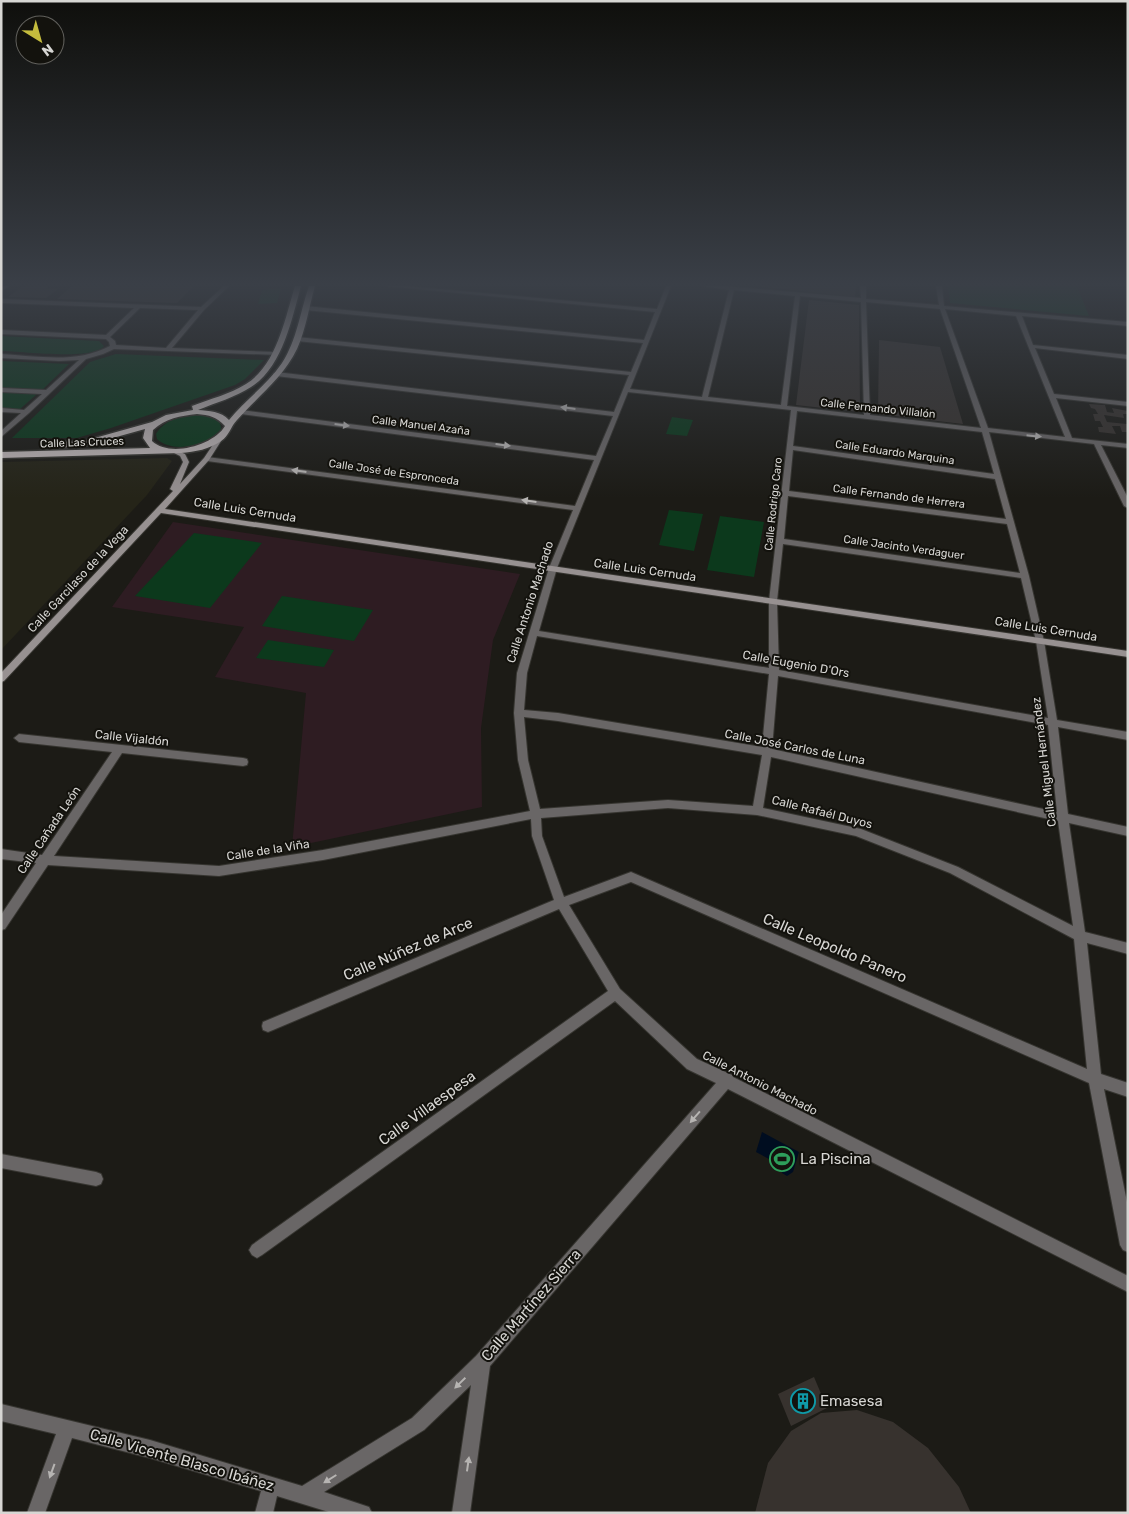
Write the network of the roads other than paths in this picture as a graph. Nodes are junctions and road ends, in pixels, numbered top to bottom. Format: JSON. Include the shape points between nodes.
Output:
{"nodes":[{"id":1,"x":19,"y":357,"type":"edge"},
{"id":2,"x":93,"y":357,"type":"edge"},
{"id":3,"x":274,"y":357,"type":"edge"},
{"id":4,"x":289,"y":357,"type":"edge"},
{"id":5,"x":471,"y":357,"type":"edge"},
{"id":6,"x":640,"y":357,"type":"edge"},
{"id":7,"x":715,"y":357,"type":"edge"},
{"id":8,"x":790,"y":357,"type":"edge"},
{"id":9,"x":866,"y":357,"type":"edge"},
{"id":10,"x":959,"y":357,"type":"edge"},
{"id":11,"x":1035,"y":357,"type":"edge"},
{"id":12,"x":83,"y":359,"type":"junction"},
{"id":13,"x":276,"y":374,"type":"junction"},
{"id":14,"x":633,"y":374,"type":"junction"},
{"id":15,"x":1,"y":390,"type":"edge"},
{"id":16,"x":626,"y":390,"type":"junction"},
{"id":17,"x":48,"y":392,"type":"junction"},
{"id":18,"x":1052,"y":396,"type":"junction"},
{"id":19,"x":704,"y":399,"type":"junction"},
{"id":20,"x":1128,"y":404,"type":"edge"},
{"id":21,"x":784,"y":408,"type":"junction"},
{"id":22,"x":794,"y":409,"type":"junction"},
{"id":23,"x":1,"y":410,"type":"edge"},
{"id":24,"x":27,"y":412,"type":"junction"},
{"id":25,"x":241,"y":412,"type":"junction"},
{"id":26,"x":183,"y":413,"type":"junction"},
{"id":27,"x":616,"y":414,"type":"junction"},
{"id":28,"x":867,"y":417,"type":"junction"},
{"id":29,"x":155,"y":424,"type":"junction"},
{"id":30,"x":229,"y":424,"type":"junction"},
{"id":31,"x":985,"y":430,"type":"junction"},
{"id":32,"x":1,"y":435,"type":"edge"},
{"id":33,"x":220,"y":438,"type":"junction"},
{"id":34,"x":1070,"y":440,"type":"junction"},
{"id":35,"x":1097,"y":442,"type":"junction"},
{"id":36,"x":1128,"y":446,"type":"edge"},
{"id":37,"x":1,"y":447,"type":"edge"},
{"id":38,"x":790,"y":448,"type":"junction"},
{"id":39,"x":162,"y":450,"type":"junction"},
{"id":40,"x":174,"y":451,"type":"junction"},
{"id":41,"x":1,"y":455,"type":"edge"},
{"id":42,"x":598,"y":458,"type":"junction"},
{"id":43,"x":207,"y":459,"type":"junction"},
{"id":44,"x":998,"y":477,"type":"junction"},
{"id":45,"x":785,"y":493,"type":"junction"},
{"id":46,"x":172,"y":495,"type":"junction"},
{"id":47,"x":1126,"y":498,"type":"edge"},
{"id":48,"x":1128,"y":506,"type":"edge"},
{"id":49,"x":577,"y":508,"type":"junction"},
{"id":50,"x":159,"y":510,"type":"junction"},
{"id":51,"x":1010,"y":522,"type":"junction"},
{"id":52,"x":780,"y":541,"type":"junction"},
{"id":53,"x":553,"y":568,"type":"junction"},
{"id":54,"x":1025,"y":576,"type":"junction"},
{"id":55,"x":773,"y":601,"type":"junction"},
{"id":56,"x":534,"y":633,"type":"junction"},
{"id":57,"x":1040,"y":641,"type":"junction"},
{"id":58,"x":1128,"y":654,"type":"edge"},
{"id":59,"x":774,"y":672,"type":"junction"},
{"id":60,"x":1,"y":678,"type":"edge"},
{"id":61,"x":519,"y":713,"type":"junction"},
{"id":62,"x":1053,"y":722,"type":"junction"},
{"id":63,"x":1128,"y":736,"type":"edge"},
{"id":64,"x":19,"y":738,"type":"dead end"},
{"id":65,"x":119,"y":750,"type":"junction"},
{"id":66,"x":767,"y":752,"type":"junction"},
{"id":67,"x":243,"y":762,"type":"dead end"},
{"id":68,"x":757,"y":810,"type":"junction"},
{"id":69,"x":536,"y":814,"type":"junction"},
{"id":70,"x":1063,"y":818,"type":"junction"},
{"id":71,"x":1128,"y":832,"type":"edge"},
{"id":72,"x":1,"y":854,"type":"edge"},
{"id":73,"x":46,"y":860,"type":"junction"},
{"id":74,"x":561,"y":902,"type":"junction"},
{"id":75,"x":1,"y":925,"type":"edge"},
{"id":76,"x":1080,"y":936,"type":"junction"},
{"id":77,"x":1128,"y":949,"type":"edge"},
{"id":78,"x":616,"y":993,"type":"junction"},
{"id":79,"x":268,"y":1026,"type":"dead end"},
{"id":80,"x":1095,"y":1079,"type":"junction"},
{"id":81,"x":727,"y":1080,"type":"junction"},
{"id":82,"x":1128,"y":1090,"type":"edge"},
{"id":83,"x":1,"y":1161,"type":"edge"},
{"id":84,"x":96,"y":1179,"type":"dead end"},
{"id":85,"x":1128,"y":1245,"type":"edge"},
{"id":86,"x":257,"y":1250,"type":"dead end"},
{"id":87,"x":1128,"y":1284,"type":"edge"},
{"id":88,"x":482,"y":1362,"type":"junction"},
{"id":89,"x":1,"y":1412,"type":"edge"},
{"id":90,"x":67,"y":1428,"type":"junction"},
{"id":91,"x":271,"y":1485,"type":"junction"},
{"id":92,"x":304,"y":1496,"type":"junction"},
{"id":93,"x":36,"y":1513,"type":"edge"},
{"id":94,"x":264,"y":1513,"type":"edge"},
{"id":95,"x":363,"y":1513,"type":"edge"},
{"id":96,"x":461,"y":1513,"type":"edge"}],
"edges":[{"from":1,"to":12,"type":"street"},
{"from":2,"to":12,"type":"street"},
{"from":3,"to":26,"type":"main road","via":[[250,385]]},
{"from":4,"to":13,"type":"main road"},
{"from":5,"to":14,"type":"street"},
{"from":6,"to":14,"type":"street","name":"Calle Antonio Machado"},
{"from":7,"to":19,"type":"street"},
{"from":8,"to":21,"type":"street"},
{"from":9,"to":28,"type":"street"},
{"from":10,"to":31,"type":"street","name":"Calle Miguel Hernández"},
{"from":11,"to":18,"type":"street"},
{"from":12,"to":17,"type":"street"},
{"from":13,"to":25,"type":"main road"},
{"from":27,"to":13,"type":"street","one_way":true},
{"from":14,"to":16,"type":"street","name":"Calle Antonio Machado"},
{"from":15,"to":17,"type":"street"},
{"from":16,"to":19,"type":"street","name":"Calle Fernando Villalón"},
{"from":16,"to":27,"type":"street","name":"Calle Antonio Machado"},
{"from":17,"to":24,"type":"street"},
{"from":18,"to":20,"type":"street"},
{"from":18,"to":34,"type":"street"},
{"from":19,"to":21,"type":"street","name":"Calle Fernando Villalón"},
{"from":21,"to":22,"type":"street","name":"Calle Fernando Villalón"},
{"from":22,"to":28,"type":"street","name":"Calle Fernando Villalón"},
{"from":22,"to":38,"type":"street","name":"Calle Rodrigo Caro"},
{"from":23,"to":24,"type":"street"},
{"from":24,"to":32,"type":"street"},
{"from":25,"to":30,"type":"main road"},
{"from":25,"to":42,"type":"street","name":"Calle Manuel Azaña","one_way":true},
{"from":26,"to":29,"type":"main road","name":"Calle Las Cruces"},
{"from":26,"to":30,"type":"main road","via":[[219,414]]},
{"from":27,"to":42,"type":"street","name":"Calle Antonio Machado"},
{"from":28,"to":31,"type":"street","name":"Calle Fernando Villalón"},
{"from":29,"to":37,"type":"main road","name":"Calle Las Cruces","via":[[84,443]]},
{"from":29,"to":39,"type":"main road","via":[[146,436],[153,447]]},
{"from":30,"to":33,"type":"main road"},
{"from":31,"to":34,"type":"street","name":"Calle Fernando Villalón","one_way":true},
{"from":31,"to":44,"type":"street","name":"Calle Miguel Hernández"},
{"from":33,"to":40,"type":"main road","name":"Calle Las Cruces","via":[[200,448]]},
{"from":33,"to":43,"type":"street","name":"Calle Garcilaso de la Vega"},
{"from":34,"to":35,"type":"street","name":"Calle Fernando Villalón"},
{"from":35,"to":36,"type":"street","name":"Calle Fernando Villalón"},
{"from":35,"to":47,"type":"street"},
{"from":38,"to":44,"type":"street","name":"Calle Eduardo Marquina"},
{"from":38,"to":45,"type":"street","name":"Calle Rodrigo Caro"},
{"from":39,"to":40,"type":"main road","name":"Calle Las Cruces"},
{"from":39,"to":41,"type":"main road","name":"Calle Las Cruces"},
{"from":40,"to":46,"type":"street","name":"Calle Garcilaso de la Vega","via":[[183,455],[186,462]]},
{"from":42,"to":49,"type":"street","name":"Calle Antonio Machado"},
{"from":43,"to":46,"type":"street","name":"Calle Garcilaso de la Vega"},
{"from":49,"to":43,"type":"street","name":"Calle José de Espronceda","one_way":true},
{"from":44,"to":51,"type":"street","name":"Calle Miguel Hernández"},
{"from":45,"to":51,"type":"street","name":"Calle Fernando de Herrera"},
{"from":45,"to":52,"type":"street","name":"Calle Rodrigo Caro"},
{"from":46,"to":50,"type":"street","name":"Calle Garcilaso de la Vega"},
{"from":47,"to":48,"type":"street"},
{"from":49,"to":53,"type":"street","name":"Calle Antonio Machado"},
{"from":50,"to":53,"type":"street","name":"Calle Luis Cernuda"},
{"from":50,"to":60,"type":"street","name":"Calle Garcilaso de la Vega"},
{"from":51,"to":54,"type":"street","name":"Calle Miguel Hernández"},
{"from":52,"to":54,"type":"street","name":"Calle Jacinto Verdaguer"},
{"from":52,"to":55,"type":"street","name":"Calle Rodrigo Caro"},
{"from":53,"to":55,"type":"street","name":"Calle Luis Cernuda"},
{"from":53,"to":56,"type":"street","name":"Calle Antonio Machado"},
{"from":54,"to":57,"type":"street","name":"Calle Miguel Hernández"},
{"from":55,"to":57,"type":"street","name":"Calle Luis Cernuda"},
{"from":55,"to":59,"type":"street","name":"Calle Rodrigo Caro"},
{"from":56,"to":59,"type":"street","name":"Calle Eugenio D'Ors"},
{"from":56,"to":61,"type":"street","name":"Calle Antonio Machado","via":[[522,672]]},
{"from":57,"to":58,"type":"street","name":"Calle Luis Cernuda"},
{"from":57,"to":62,"type":"street","name":"Calle Miguel Hernández"},
{"from":59,"to":62,"type":"street","name":"Calle Eugenio D'Ors"},
{"from":59,"to":66,"type":"street","name":"Calle Rodrigo Caro"},
{"from":61,"to":66,"type":"street","name":"Calle José Carlos de Luna"},
{"from":61,"to":69,"type":"street","name":"Calle Antonio Machado","via":[[523,760]]},
{"from":62,"to":63,"type":"street","name":"Calle Eugenio D'Ors"},
{"from":62,"to":70,"type":"street","name":"Calle Miguel Hernández"},
{"from":64,"to":65,"type":"street","name":"Calle Vijaldón"},
{"from":65,"to":67,"type":"street","name":"Calle Vijaldón"},
{"from":65,"to":73,"type":"street","name":"Calle Cañada León"},
{"from":66,"to":68,"type":"street","name":"Calle Rodrigo Caro"},
{"from":66,"to":70,"type":"street","name":"Calle José Carlos de Luna"},
{"from":68,"to":69,"type":"street","name":"Calle Rafaél Duyos","via":[[668,804]]},
{"from":68,"to":76,"type":"street","name":"Calle Rafaél Duyos","via":[[857,832],[954,870]]},
{"from":69,"to":73,"type":"street","name":"Calle de la Viña","via":[[323,855],[219,871]]},
{"from":69,"to":74,"type":"street","name":"Calle Antonio Machado","via":[[538,836]]},
{"from":70,"to":71,"type":"street","name":"Calle José Carlos de Luna"},
{"from":70,"to":76,"type":"street","name":"Calle Miguel Hernández"},
{"from":72,"to":73,"type":"street","name":"Calle de la Viña"},
{"from":73,"to":75,"type":"street","name":"Calle Cañada León"},
{"from":74,"to":78,"type":"street","name":"Calle Antonio Machado"},
{"from":74,"to":79,"type":"street","name":"Calle Núñez de Arce"},
{"from":74,"to":80,"type":"street","name":"Calle Leopoldo Panero","via":[[631,877]]},
{"from":76,"to":77,"type":"street","name":"Calle Rafaél Duyos"},
{"from":76,"to":80,"type":"street","name":"Calle Miguel Hernández"},
{"from":78,"to":81,"type":"street","name":"Calle Antonio Machado","via":[[692,1064]]},
{"from":78,"to":86,"type":"street","name":"Calle Villaespesa"},
{"from":80,"to":82,"type":"street","name":"Calle Leopoldo Panero"},
{"from":80,"to":85,"type":"street","name":"Calle Miguel Hernández"},
{"from":81,"to":87,"type":"street","name":"Calle Antonio Machado"},
{"from":81,"to":88,"type":"street","name":"Calle Martínez Sierra","one_way":true},
{"from":83,"to":84,"type":"street"},
{"from":88,"to":92,"type":"street","name":"Calle Martínez Sierra","one_way":true,"via":[[418,1424]]},
{"from":96,"to":88,"type":"street","one_way":true},
{"from":89,"to":90,"type":"street","name":"Calle Vicente Blasco Ibáñez"},
{"from":90,"to":91,"type":"street","name":"Calle Vicente Blasco Ibáñez"},
{"from":90,"to":93,"type":"street","one_way":true},
{"from":91,"to":92,"type":"street","name":"Calle Vicente Blasco Ibáñez"},
{"from":91,"to":94,"type":"street"},
{"from":92,"to":95,"type":"street","name":"Calle Vicente Blasco Ibáñez"}]}
